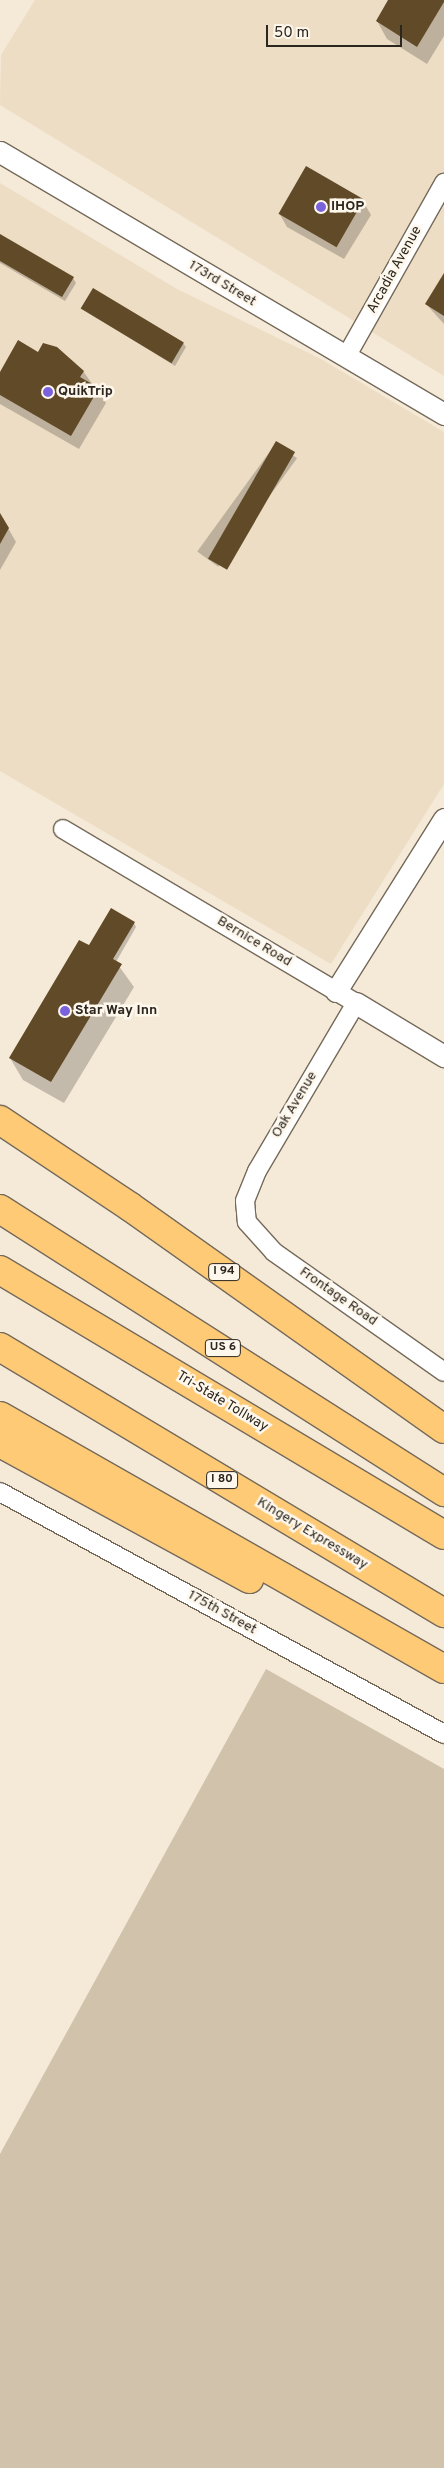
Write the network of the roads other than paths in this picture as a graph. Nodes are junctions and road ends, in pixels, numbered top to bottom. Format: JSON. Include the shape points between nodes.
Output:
{"nodes":[{"id":1,"x":0,"y":152,"type":"edge"},
{"id":2,"x":444,"y":184,"type":"edge"},
{"id":3,"x":346,"y":357,"type":"junction"},
{"id":4,"x":444,"y":414,"type":"edge"},
{"id":5,"x":444,"y":819,"type":"edge"},
{"id":6,"x":63,"y":829,"type":"dead end"},
{"id":7,"x":336,"y":992,"type":"junction"},
{"id":8,"x":356,"y":1003,"type":"junction"},
{"id":9,"x":444,"y":1056,"type":"edge"},
{"id":10,"x":0,"y":1120,"type":"edge"},
{"id":11,"x":0,"y":1209,"type":"edge"},
{"id":12,"x":245,"y":1212,"type":"joint"},
{"id":13,"x":0,"y":1270,"type":"edge"},
{"id":14,"x":0,"y":1346,"type":"edge"},
{"id":15,"x":444,"y":1372,"type":"edge"},
{"id":16,"x":0,"y":1416,"type":"edge"},
{"id":17,"x":444,"y":1429,"type":"edge"},
{"id":18,"x":0,"y":1443,"type":"edge"},
{"id":19,"x":0,"y":1492,"type":"edge"},
{"id":20,"x":444,"y":1492,"type":"edge"},
{"id":21,"x":444,"y":1535,"type":"edge"},
{"id":22,"x":444,"y":1613,"type":"edge"},
{"id":23,"x":444,"y":1669,"type":"edge"},
{"id":24,"x":444,"y":1682,"type":"edge"},
{"id":25,"x":444,"y":1734,"type":"edge"}],
"edges":[{"from":1,"to":3,"type":"street","name":"173rd Street"},
{"from":2,"to":3,"type":"street","name":"Arcadia Avenue"},
{"from":3,"to":4,"type":"street","name":"173rd Street"},
{"from":5,"to":7,"type":"street"},
{"from":6,"to":7,"type":"street","name":"Bernice Road"},
{"from":7,"to":8,"type":"street","name":"Bernice Road"},
{"from":8,"to":9,"type":"street","name":"Bernice Road"},
{"from":8,"to":12,"type":"street","name":"Oak Avenue","via":[[257,1171]]},
{"from":10,"to":17,"type":"highway","number":"I 94","via":[[137,1211]]},
{"from":11,"to":20,"type":"highway","number":"US 6"},
{"from":12,"to":15,"type":"street","name":"Frontage Road","via":[[252,1231],[274,1252]]},
{"from":13,"to":21,"type":"highway","name":"Tri-State Tollway"},
{"from":14,"to":22,"type":"highway","name":"Kingery Expressway","number":"I 80"},
{"from":16,"to":23,"type":"highway"},
{"from":18,"to":24,"type":"highway"},
{"from":19,"to":25,"type":"street","name":"175th Street"}]}
